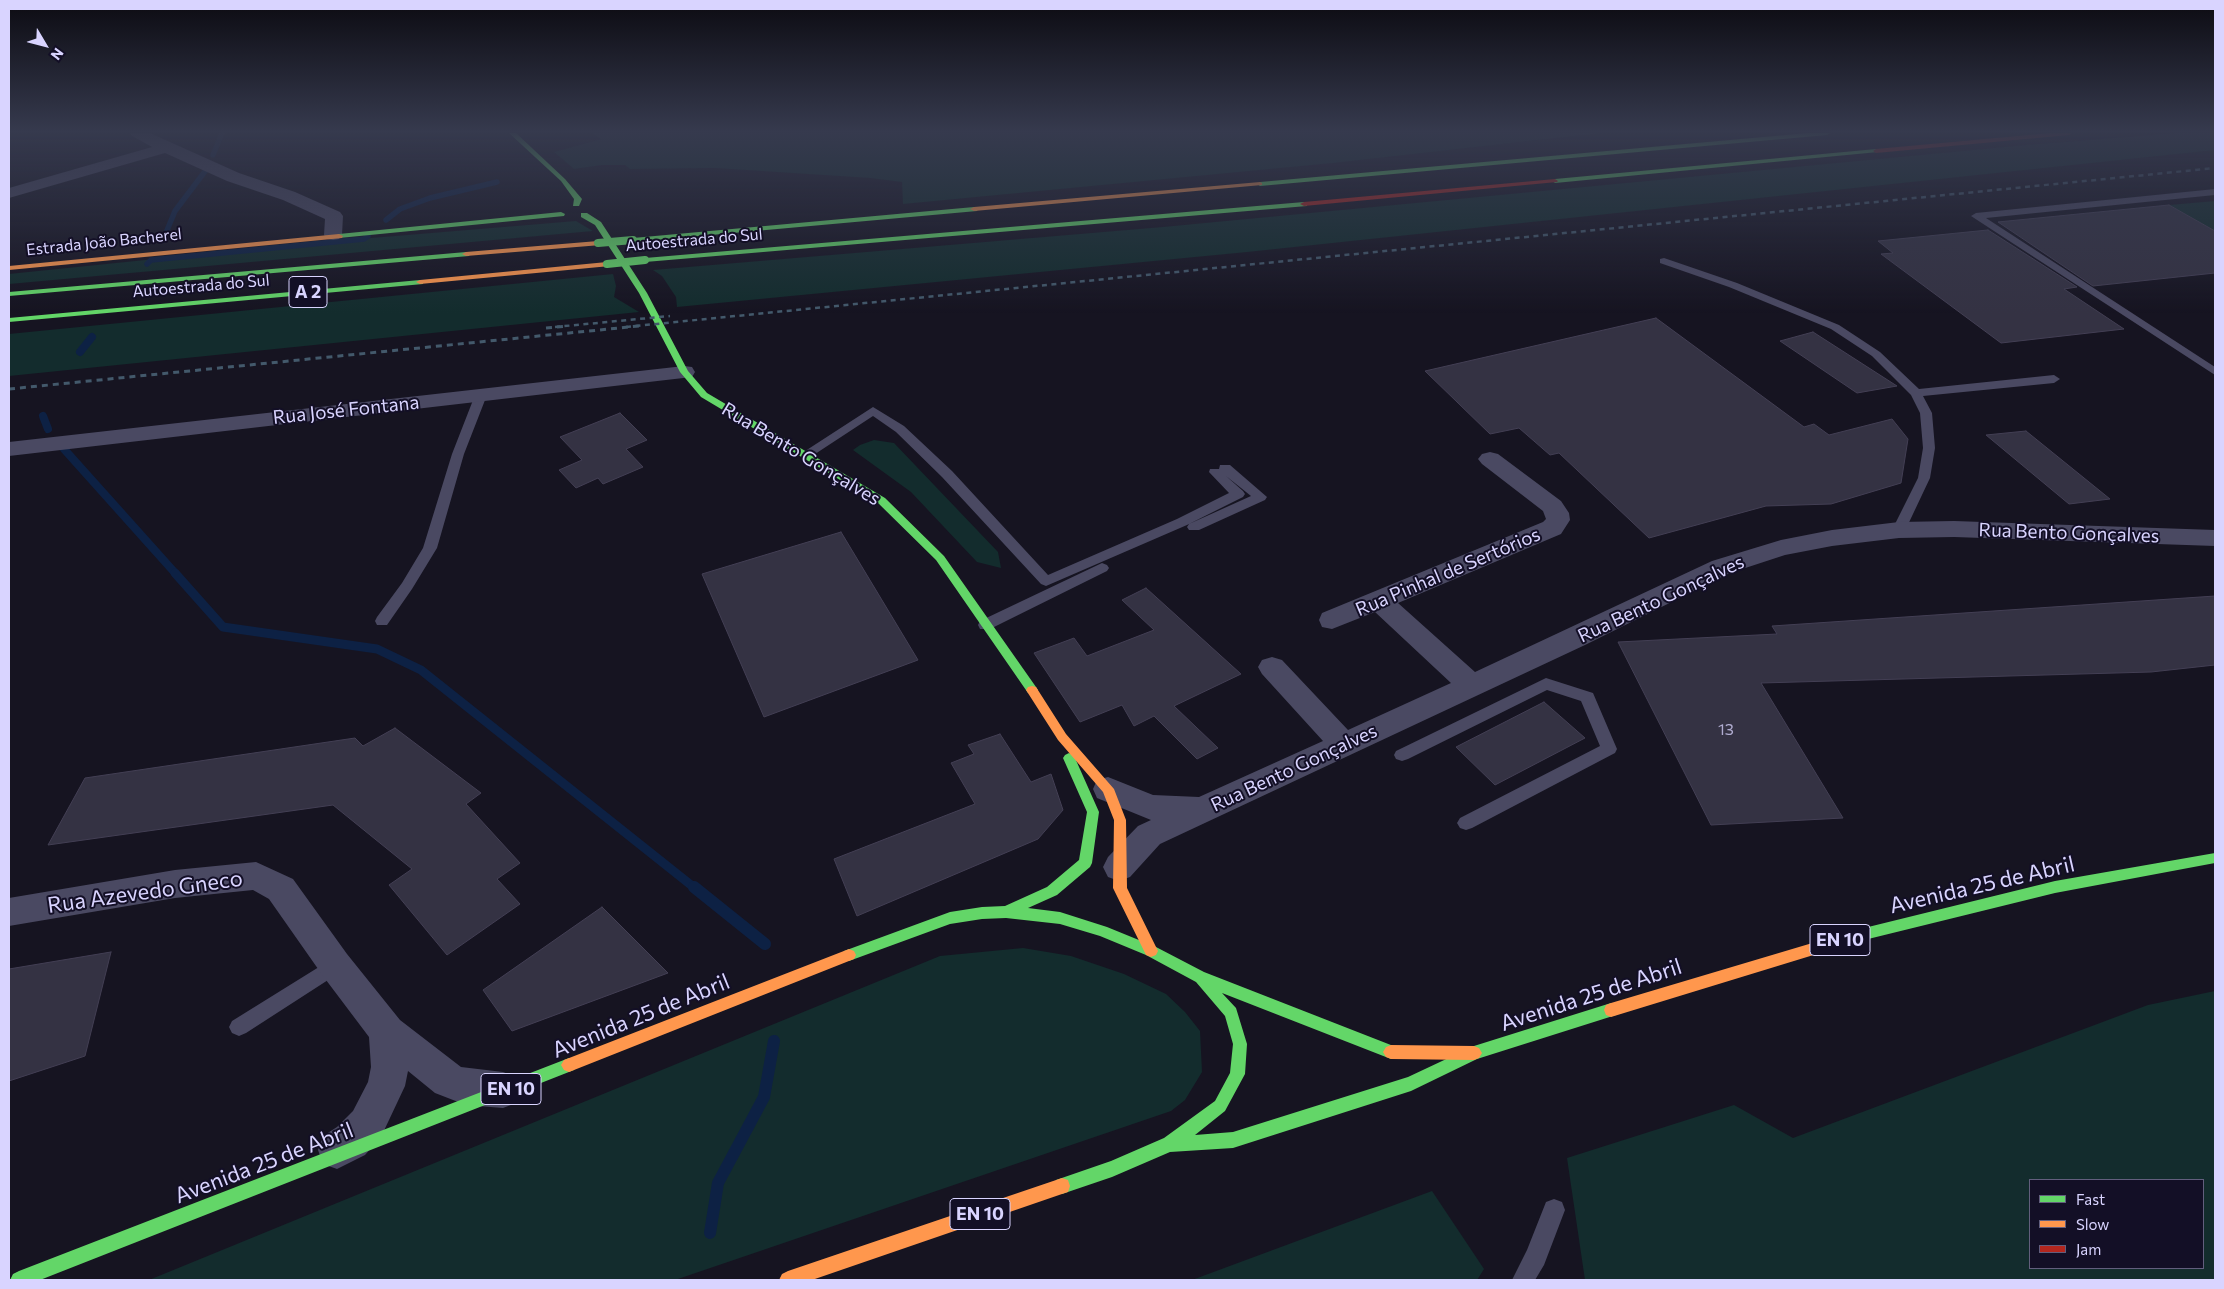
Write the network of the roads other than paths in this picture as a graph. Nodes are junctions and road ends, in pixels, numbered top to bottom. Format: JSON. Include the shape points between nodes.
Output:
{"nodes":[{"id":1,"x":280,"y":193,"type":"edge"},
{"id":2,"x":574,"y":193,"type":"edge"},
{"id":3,"x":1156,"y":193,"type":"edge"},
{"id":4,"x":1421,"y":193,"type":"edge"},
{"id":5,"x":2204,"y":193,"type":"edge"},
{"id":6,"x":576,"y":204,"type":"junction"},
{"id":7,"x":561,"y":214,"type":"junction"},
{"id":8,"x":584,"y":215,"type":"junction"},
{"id":9,"x":333,"y":235,"type":"junction"},
{"id":10,"x":1664,"y":261,"type":"dead end"},
{"id":11,"x":9,"y":268,"type":"edge"},
{"id":12,"x":9,"y":294,"type":"edge"},
{"id":13,"x":9,"y":320,"type":"edge"},
{"id":14,"x":684,"y":372,"type":"junction"},
{"id":15,"x":2215,"y":372,"type":"edge"},
{"id":16,"x":2054,"y":379,"type":"dead end"},
{"id":17,"x":1916,"y":393,"type":"junction"},
{"id":18,"x":481,"y":395,"type":"junction"},
{"id":19,"x":9,"y":449,"type":"edge"},
{"id":20,"x":805,"y":455,"type":"junction"},
{"id":21,"x":1490,"y":459,"type":"dead end"},
{"id":22,"x":1899,"y":530,"type":"junction"},
{"id":23,"x":2215,"y":538,"type":"edge"},
{"id":24,"x":1379,"y":601,"type":"junction"},
{"id":25,"x":1332,"y":620,"type":"dead end"},
{"id":26,"x":382,"y":621,"type":"dead end"},
{"id":27,"x":985,"y":624,"type":"junction"},
{"id":28,"x":1272,"y":667,"type":"dead end"},
{"id":29,"x":1472,"y":686,"type":"junction"},
{"id":30,"x":1062,"y":737,"type":"junction"},
{"id":31,"x":1344,"y":745,"type":"junction"},
{"id":32,"x":1402,"y":754,"type":"dead end"},
{"id":33,"x":1108,"y":789,"type":"junction"},
{"id":34,"x":1202,"y":810,"type":"junction"},
{"id":35,"x":1466,"y":823,"type":"dead end"},
{"id":36,"x":2215,"y":858,"type":"edge"},
{"id":37,"x":1120,"y":866,"type":"junction"},
{"id":38,"x":9,"y":912,"type":"edge"},
{"id":39,"x":1006,"y":912,"type":"junction"},
{"id":40,"x":1151,"y":951,"type":"junction"},
{"id":41,"x":335,"y":965,"type":"junction"},
{"id":42,"x":1199,"y":978,"type":"junction"},
{"id":43,"x":239,"y":1027,"type":"dead end"},
{"id":44,"x":387,"y":1032,"type":"junction"},
{"id":45,"x":1474,"y":1053,"type":"junction"},
{"id":46,"x":507,"y":1091,"type":"junction"},
{"id":47,"x":1170,"y":1144,"type":"junction"},
{"id":48,"x":317,"y":1164,"type":"junction"},
{"id":49,"x":1554,"y":1210,"type":"dead end"},
{"id":50,"x":19,"y":1280,"type":"edge"},
{"id":51,"x":788,"y":1280,"type":"edge"},
{"id":52,"x":1523,"y":1280,"type":"edge"}],
"edges":[{"from":1,"to":9,"type":"street","via":[[334,216]]},
{"from":2,"to":6,"type":"main road","via":[[578,199]]},
{"from":3,"to":12,"type":"main road","name":"Autoestrada do Sul","number":"A 2","bridge":true},
{"from":4,"to":13,"type":"main road","name":"Autoestrada do Sul","number":"A 2","bridge":true,"via":[[645,260]]},
{"from":5,"to":15,"type":"lane","via":[[1976,216]]},
{"from":6,"to":7,"type":"main road","via":[[564,208]]},
{"from":6,"to":8,"type":"main road","via":[[591,207]]},
{"from":7,"to":8,"type":"main road","name":"Estrada João Bacherel","via":[[570,217]]},
{"from":7,"to":9,"type":"main road","name":"Estrada João Bacherel"},
{"from":8,"to":14,"type":"main road","name":"Rua Bento Gonçalves","via":[[598,224],[643,293]]},
{"from":9,"to":11,"type":"main road","name":"Estrada João Bacherel"},
{"from":10,"to":17,"type":"lane","via":[[1835,327],[1876,354]]},
{"from":14,"to":18,"type":"street","name":"Rua José Fontana"},
{"from":14,"to":20,"type":"main road","name":"Rua Bento Gonçalves","via":[[704,395]]},
{"from":16,"to":17,"type":"lane"},
{"from":17,"to":22,"type":"lane","via":[[1926,413],[1929,448],[1924,478]]},
{"from":18,"to":19,"type":"street","name":"Rua José Fontana"},
{"from":18,"to":26,"type":"lane","via":[[458,454],[430,548]]},
{"from":20,"to":27,"type":"main road","name":"Rua Bento Gonçalves","via":[[881,500],[940,558]]},
{"from":20,"to":27,"type":"lane","via":[[873,411],[900,429],[947,474],[1046,581],[1238,494],[1220,470],[1260,497],[1152,544]]},
{"from":21,"to":24,"type":"street","name":"Rua Pinhal de Sertórios","via":[[1552,506],[1557,513],[1555,524],[1543,533]]},
{"from":22,"to":23,"type":"street","name":"Rua Bento Gonçalves"},
{"from":22,"to":29,"type":"street","name":"Rua Bento Gonçalves","via":[[1781,548],[1722,567]]},
{"from":24,"to":25,"type":"street","name":"Rua Pinhal de Sertórios"},
{"from":24,"to":29,"type":"street"},
{"from":27,"to":30,"type":"main road","name":"Rua Bento Gonçalves"},
{"from":28,"to":31,"type":"street"},
{"from":29,"to":31,"type":"street","name":"Rua Bento Gonçalves"},
{"from":30,"to":33,"type":"main road"},
{"from":30,"to":39,"type":"main road","via":[[1094,812],[1085,864],[1052,891]]},
{"from":31,"to":34,"type":"street","name":"Rua Bento Gonçalves"},
{"from":32,"to":35,"type":"lane","via":[[1546,684],[1587,697],[1609,749]]},
{"from":33,"to":34,"type":"street","via":[[1150,807]]},
{"from":33,"to":37,"type":"main road","via":[[1120,820]]},
{"from":34,"to":37,"type":"street","name":"Rua Bento Gonçalves","via":[[1149,835]]},
{"from":36,"to":45,"type":"main road","name":"Avenida 25 de Abril","number":"EN 10","via":[[2055,887],[1914,920],[1715,976]]},
{"from":37,"to":40,"type":"main road","via":[[1120,888]]},
{"from":38,"to":41,"type":"street","name":"Rua Azevedo Gneco","via":[[175,884],[256,876],[281,889]]},
{"from":39,"to":40,"type":"main road","name":"Avenida 25 de Abril","number":"EN 10","via":[[1060,918]]},
{"from":39,"to":46,"type":"main road","name":"Avenida 25 de Abril","number":"EN 10","via":[[950,918]]},
{"from":40,"to":42,"type":"main road","name":"Avenida 25 de Abril","number":"EN 10"},
{"from":41,"to":43,"type":"lane"},
{"from":41,"to":44,"type":"street","name":"Rua Azevedo Gneco"},
{"from":42,"to":45,"type":"main road","name":"Avenida 25 de Abril","number":"EN 10","via":[[1390,1052]]},
{"from":42,"to":47,"type":"main road","name":"Avenida 25 de Abril","number":"EN 10","via":[[1231,1013],[1240,1044],[1237,1074],[1220,1106]]},
{"from":44,"to":46,"type":"street","name":"Rua Azevedo Gneco","via":[[448,1080],[466,1087]]},
{"from":44,"to":48,"type":"street","via":[[390,1067],[386,1086],[367,1124],[351,1141]]},
{"from":45,"to":47,"type":"main road","name":"Avenida 25 de Abril","number":"EN 10","via":[[1411,1084],[1233,1140]]},
{"from":46,"to":48,"type":"main road","name":"Avenida 25 de Abril","number":"EN 10"},
{"from":47,"to":51,"type":"main road","name":"Avenida 25 de Abril","number":"EN 10","via":[[1112,1169]]},
{"from":48,"to":50,"type":"main road","name":"Avenida 25 de Abril","number":"EN 10"},
{"from":49,"to":52,"type":"lane","via":[[1536,1257]]}]}
